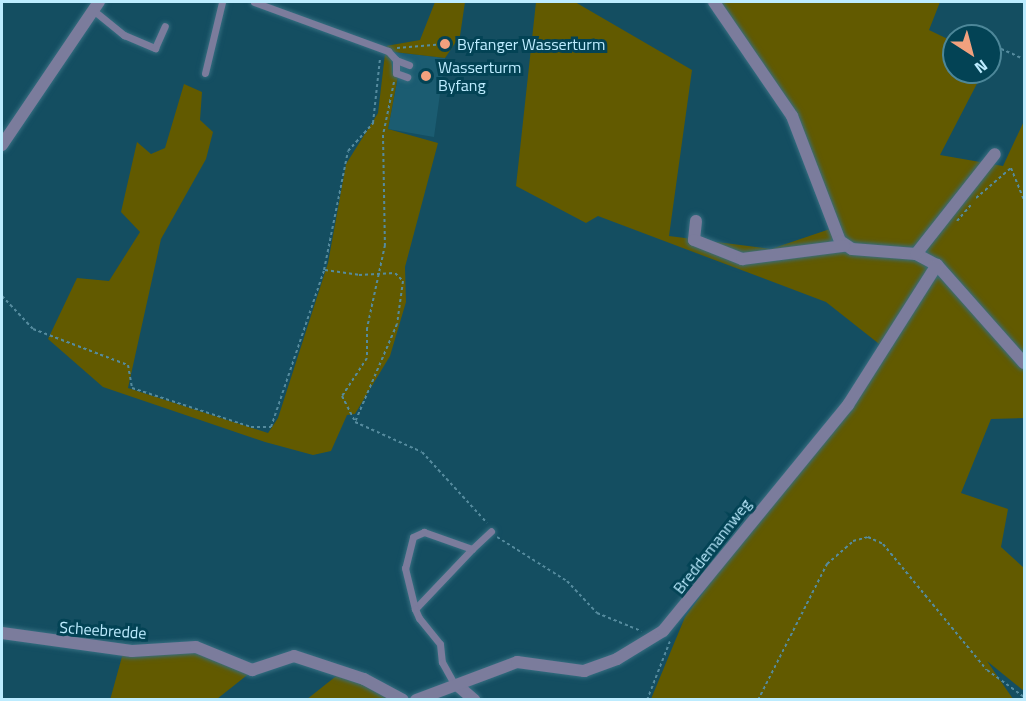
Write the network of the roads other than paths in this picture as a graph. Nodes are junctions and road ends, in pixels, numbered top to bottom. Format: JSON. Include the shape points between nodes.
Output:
{"nodes":[{"id":1,"x":222,"y":2,"type":"edge"},
{"id":2,"x":254,"y":2,"type":"edge"},
{"id":3,"x":714,"y":2,"type":"edge"},
{"id":4,"x":96,"y":6,"type":"edge"},
{"id":5,"x":165,"y":26,"type":"dead end"},
{"id":6,"x":396,"y":60,"type":"junction"},
{"id":7,"x":409,"y":65,"type":"dead end"},
{"id":8,"x":205,"y":73,"type":"dead end"},
{"id":9,"x":406,"y":77,"type":"dead end"},
{"id":10,"x":2,"y":145,"type":"edge"},
{"id":11,"x":995,"y":154,"type":"dead end"},
{"id":12,"x":696,"y":221,"type":"dead end"},
{"id":13,"x":844,"y":246,"type":"junction"},
{"id":14,"x":916,"y":254,"type":"junction"},
{"id":15,"x":937,"y":265,"type":"junction"},
{"id":16,"x":1024,"y":363,"type":"edge"},
{"id":17,"x":491,"y":531,"type":"road end"},
{"id":18,"x":472,"y":549,"type":"junction"},
{"id":19,"x":415,"y":609,"type":"junction"},
{"id":20,"x":2,"y":633,"type":"edge"},
{"id":21,"x":456,"y":685,"type":"junction"},
{"id":22,"x":403,"y":699,"type":"edge"},
{"id":23,"x":416,"y":699,"type":"edge"},
{"id":24,"x":474,"y":699,"type":"edge"}],
"edges":[{"from":1,"to":8,"type":"lane"},
{"from":2,"to":6,"type":"lane","via":[[374,45]]},
{"from":3,"to":13,"type":"street","via":[[792,116]]},
{"from":4,"to":5,"type":"lane","via":[[124,35],[155,48]]},
{"from":4,"to":10,"type":"street"},
{"from":6,"to":7,"type":"lane"},
{"from":6,"to":9,"type":"lane","via":[[396,74]]},
{"from":11,"to":14,"type":"street"},
{"from":12,"to":13,"type":"street","via":[[694,240],[742,259]]},
{"from":13,"to":14,"type":"street"},
{"from":14,"to":15,"type":"street"},
{"from":15,"to":16,"type":"street"},
{"from":15,"to":21,"type":"street","name":"Breddemannweg","via":[[854,397],[672,622],[654,638],[584,671],[517,662]]},
{"from":17,"to":18,"type":"lane"},
{"from":18,"to":19,"type":"lane"},
{"from":18,"to":19,"type":"lane","via":[[424,532],[413,537],[405,568]]},
{"from":19,"to":21,"type":"lane","via":[[440,644],[442,662]]},
{"from":20,"to":22,"type":"street","name":"Scheebredde","via":[[132,651],[196,647],[252,670],[294,656],[364,679]]},
{"from":21,"to":23,"type":"street","name":"Breddemannweg"},
{"from":21,"to":24,"type":"street"}]}
